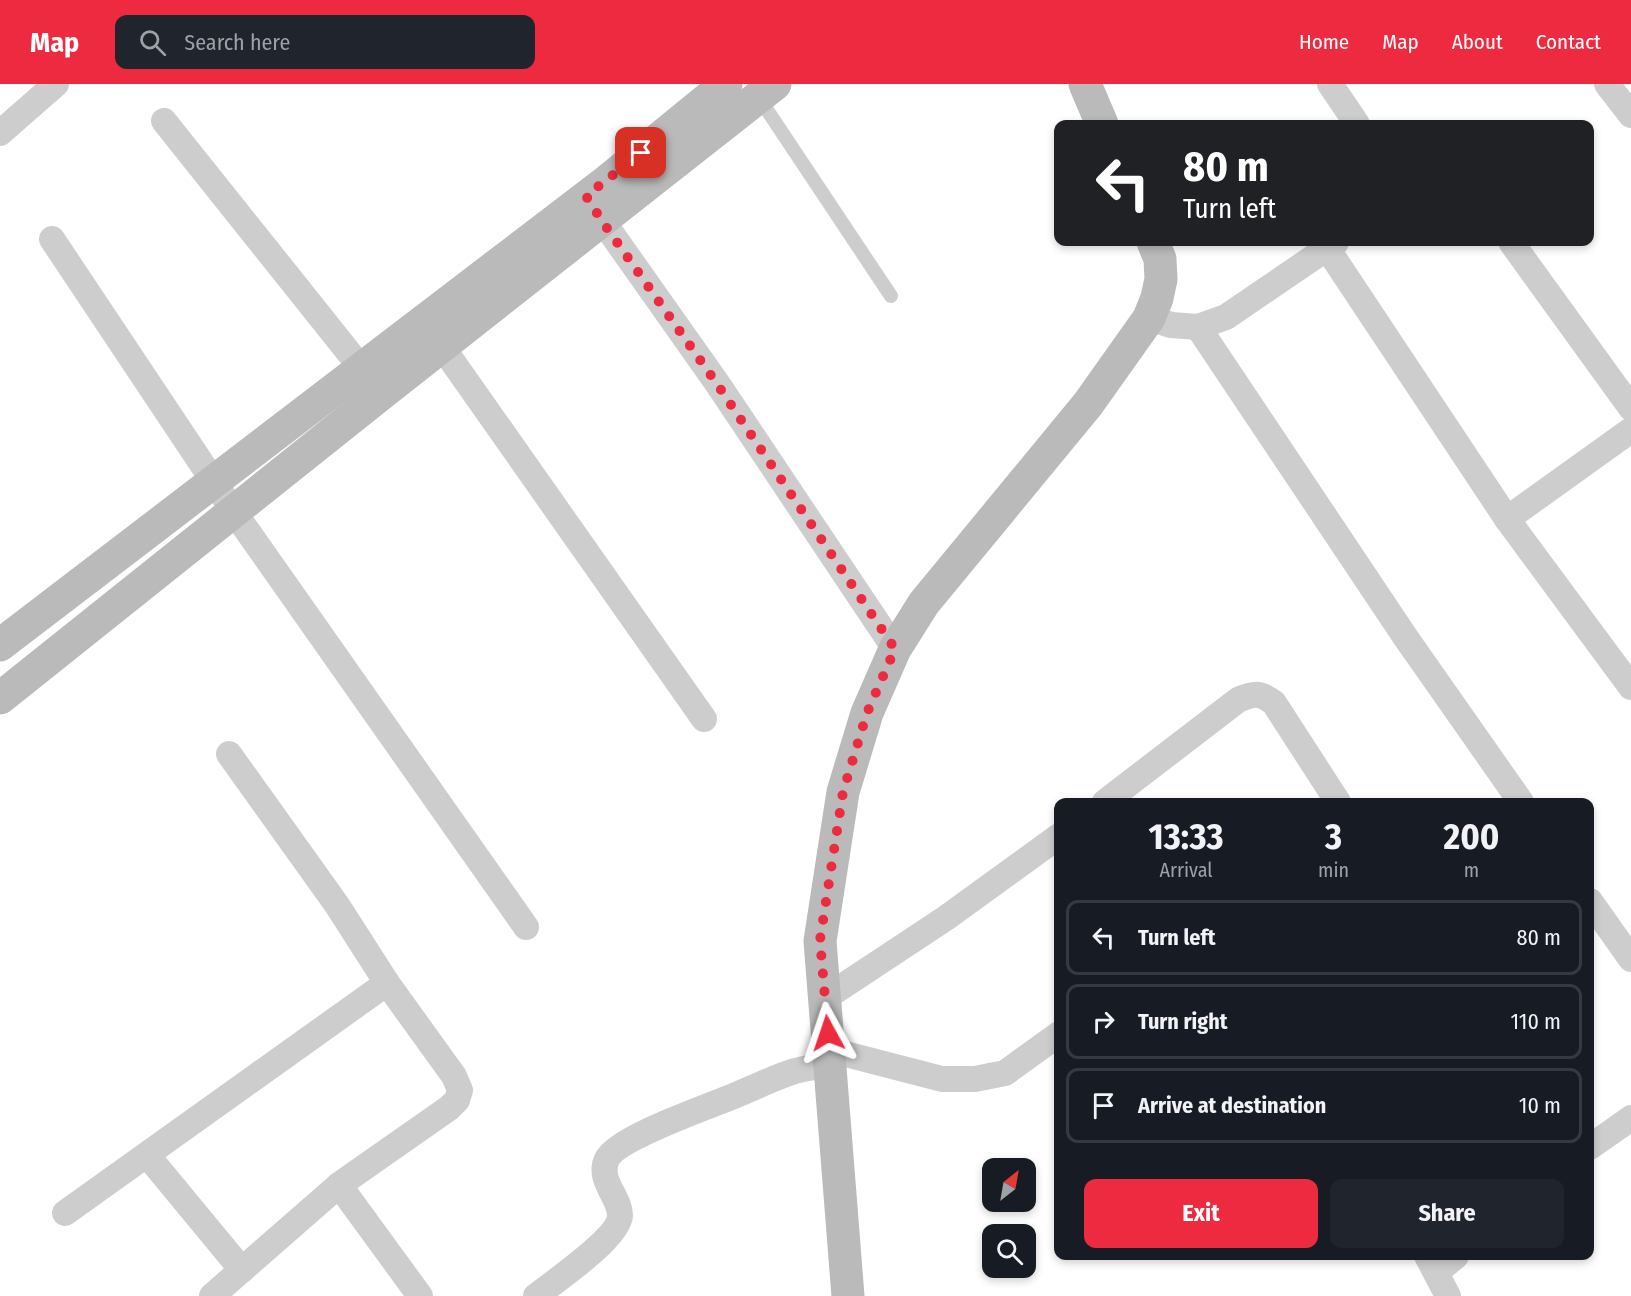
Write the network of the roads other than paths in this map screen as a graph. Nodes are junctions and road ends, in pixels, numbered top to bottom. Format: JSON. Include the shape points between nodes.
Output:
{"nodes":[{"id":1,"x":56,"y":84,"type":"edge"},
{"id":2,"x":726,"y":84,"type":"edge"},
{"id":3,"x":1085,"y":84,"type":"edge"},
{"id":4,"x":1330,"y":84,"type":"edge"},
{"id":5,"x":1607,"y":84,"type":"edge"},
{"id":6,"x":767,"y":91,"type":"edge"},
{"id":7,"x":1631,"y":115,"type":"edge"},
{"id":8,"x":1100,"y":120,"type":"edge"},
{"id":9,"x":1354,"y":120,"type":"edge"},
{"id":10,"x":164,"y":121,"type":"dead end"},
{"id":11,"x":0,"y":133,"type":"edge"},
{"id":12,"x":594,"y":209,"type":"junction"},
{"id":13,"x":52,"y":239,"type":"dead end"},
{"id":14,"x":1155,"y":246,"type":"edge"},
{"id":15,"x":1330,"y":246,"type":"edge"},
{"id":16,"x":1332,"y":246,"type":"edge"},
{"id":17,"x":1514,"y":246,"type":"edge"},
{"id":18,"x":891,"y":296,"type":"dead end"},
{"id":19,"x":1149,"y":318,"type":"junction"},
{"id":20,"x":425,"y":320,"type":"junction"},
{"id":21,"x":1198,"y":327,"type":"junction"},
{"id":22,"x":442,"y":348,"type":"junction"},
{"id":23,"x":362,"y":369,"type":"junction"},
{"id":24,"x":1631,"y":408,"type":"edge"},
{"id":25,"x":1631,"y":430,"type":"edge"},
{"id":26,"x":215,"y":482,"type":"junction"},
{"id":27,"x":234,"y":512,"type":"junction"},
{"id":28,"x":1507,"y":519,"type":"junction"},
{"id":29,"x":138,"y":540,"type":"junction"},
{"id":30,"x":158,"y":572,"type":"junction"},
{"id":31,"x":0,"y":645,"type":"edge"},
{"id":32,"x":895,"y":649,"type":"junction"},
{"id":33,"x":1627,"y":673,"type":"edge"},
{"id":34,"x":0,"y":698,"type":"edge"},
{"id":35,"x":704,"y":719,"type":"dead end"},
{"id":36,"x":229,"y":754,"type":"dead end"},
{"id":37,"x":1110,"y":798,"type":"edge"},
{"id":38,"x":1335,"y":798,"type":"edge"},
{"id":39,"x":1518,"y":798,"type":"edge"},
{"id":40,"x":1054,"y":840,"type":"edge"},
{"id":41,"x":1594,"y":907,"type":"edge"},
{"id":42,"x":526,"y":927,"type":"dead end"},
{"id":43,"x":1631,"y":959,"type":"edge"},
{"id":44,"x":387,"y":983,"type":"junction"},
{"id":45,"x":825,"y":998,"type":"junction"},
{"id":46,"x":1054,"y":1038,"type":"edge"},
{"id":47,"x":830,"y":1057,"type":"junction"},
{"id":48,"x":1631,"y":1118,"type":"edge"},
{"id":49,"x":1594,"y":1145,"type":"edge"},
{"id":50,"x":147,"y":1155,"type":"junction"},
{"id":51,"x":339,"y":1185,"type":"junction"},
{"id":52,"x":64,"y":1214,"type":"dead end"},
{"id":53,"x":1432,"y":1264,"type":"edge"},
{"id":54,"x":242,"y":1270,"type":"junction"},
{"id":55,"x":212,"y":1296,"type":"edge"},
{"id":56,"x":420,"y":1296,"type":"edge"},
{"id":57,"x":536,"y":1296,"type":"edge"},
{"id":58,"x":848,"y":1296,"type":"edge"},
{"id":59,"x":1448,"y":1296,"type":"edge"}],
"edges":[{"from":1,"to":11,"type":"street"},
{"from":2,"to":12,"type":"street"},
{"from":3,"to":8,"type":"street"},
{"from":4,"to":9,"type":"street"},
{"from":5,"to":7,"type":"street"},
{"from":6,"to":12,"type":"street"},
{"from":6,"to":18,"type":"lane"},
{"from":10,"to":23,"type":"street"},
{"from":12,"to":20,"type":"street"},
{"from":12,"to":22,"type":"street"},
{"from":12,"to":32,"type":"street"},
{"from":13,"to":26,"type":"street"},
{"from":14,"to":19,"type":"street","via":[[1161,279]]},
{"from":15,"to":21,"type":"street","via":[[1226,317]]},
{"from":16,"to":28,"type":"street"},
{"from":17,"to":24,"type":"street"},
{"from":19,"to":21,"type":"street"},
{"from":19,"to":32,"type":"street","via":[[1088,404],[924,603]]},
{"from":20,"to":22,"type":"street"},
{"from":20,"to":23,"type":"street"},
{"from":21,"to":39,"type":"street"},
{"from":22,"to":27,"type":"street"},
{"from":22,"to":35,"type":"street"},
{"from":23,"to":26,"type":"street"},
{"from":25,"to":28,"type":"street"},
{"from":26,"to":27,"type":"street"},
{"from":26,"to":29,"type":"street"},
{"from":27,"to":30,"type":"street"},
{"from":27,"to":42,"type":"street"},
{"from":28,"to":33,"type":"street"},
{"from":29,"to":30,"type":"street"},
{"from":29,"to":31,"type":"street"},
{"from":30,"to":34,"type":"street"},
{"from":32,"to":45,"type":"street","via":[[867,713],[843,792],[820,940]]},
{"from":36,"to":44,"type":"street","via":[[337,905]]},
{"from":37,"to":38,"type":"street","via":[[1238,700],[1257,694],[1274,703]]},
{"from":40,"to":45,"type":"street","via":[[946,918]]},
{"from":41,"to":43,"type":"street"},
{"from":44,"to":50,"type":"street"},
{"from":44,"to":51,"type":"street","via":[[454,1076],[460,1095],[449,1108]]},
{"from":45,"to":47,"type":"street"},
{"from":46,"to":47,"type":"street","via":[[1005,1073],[975,1078],[942,1079]]},
{"from":47,"to":57,"type":"street","via":[[644,1133],[617,1148],[604,1166],[620,1213],[619,1222],[603,1242]]},
{"from":47,"to":58,"type":"street"},
{"from":48,"to":49,"type":"street"},
{"from":50,"to":52,"type":"street"},
{"from":50,"to":54,"type":"street"},
{"from":51,"to":54,"type":"street"},
{"from":51,"to":56,"type":"street"},
{"from":53,"to":59,"type":"street"},
{"from":54,"to":55,"type":"street"}]}
